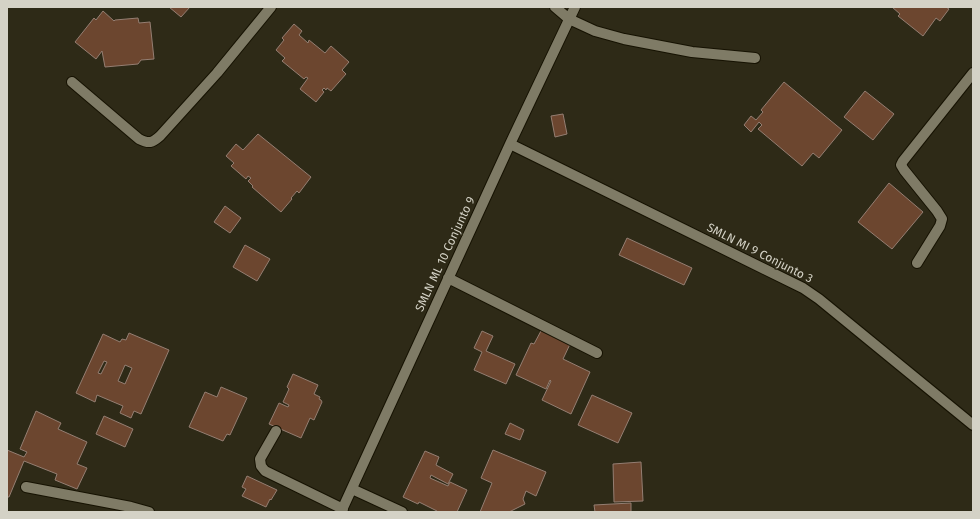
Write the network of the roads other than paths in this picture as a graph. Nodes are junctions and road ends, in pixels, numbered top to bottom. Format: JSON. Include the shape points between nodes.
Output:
{"nodes":[{"id":1,"x":271,"y":7,"type":"edge"},
{"id":2,"x":555,"y":7,"type":"edge"},
{"id":3,"x":575,"y":7,"type":"edge"},
{"id":4,"x":569,"y":19,"type":"junction"},
{"id":5,"x":755,"y":58,"type":"dead end"},
{"id":6,"x":973,"y":73,"type":"edge"},
{"id":7,"x":72,"y":82,"type":"dead end"},
{"id":8,"x":510,"y":144,"type":"junction"},
{"id":9,"x":917,"y":263,"type":"dead end"},
{"id":10,"x":448,"y":278,"type":"junction"},
{"id":11,"x":597,"y":353,"type":"dead end"},
{"id":12,"x":973,"y":425,"type":"edge"},
{"id":13,"x":276,"y":431,"type":"dead end"},
{"id":14,"x":26,"y":487,"type":"dead end"},
{"id":15,"x":352,"y":489,"type":"junction"},
{"id":16,"x":342,"y":510,"type":"edge"},
{"id":17,"x":149,"y":512,"type":"edge"},
{"id":18,"x":402,"y":512,"type":"edge"}],
"edges":[{"from":1,"to":7,"type":"street","via":[[216,73],[160,136],[151,142],[139,139]]},
{"from":2,"to":4,"type":"street"},
{"from":3,"to":4,"type":"street","name":"SMLN ML 10 Conjunto 9"},
{"from":4,"to":5,"type":"street","via":[[624,39],[692,52]]},
{"from":4,"to":8,"type":"street","name":"SMLN ML 10 Conjunto 9"},
{"from":6,"to":9,"type":"street","via":[[901,165],[942,219]]},
{"from":8,"to":10,"type":"street","name":"SMLN ML 10 Conjunto 9"},
{"from":8,"to":12,"type":"street","name":"SMLN MI 9 Conjunto 3","via":[[803,288],[819,298]]},
{"from":10,"to":11,"type":"street"},
{"from":10,"to":15,"type":"street","name":"SMLN ML 10 Conjunto 9"},
{"from":13,"to":16,"type":"street","via":[[260,459],[265,472]]},
{"from":14,"to":17,"type":"street"},
{"from":15,"to":16,"type":"street","name":"SMLN ML 10 Conjunto 9"},
{"from":15,"to":18,"type":"street"}]}
